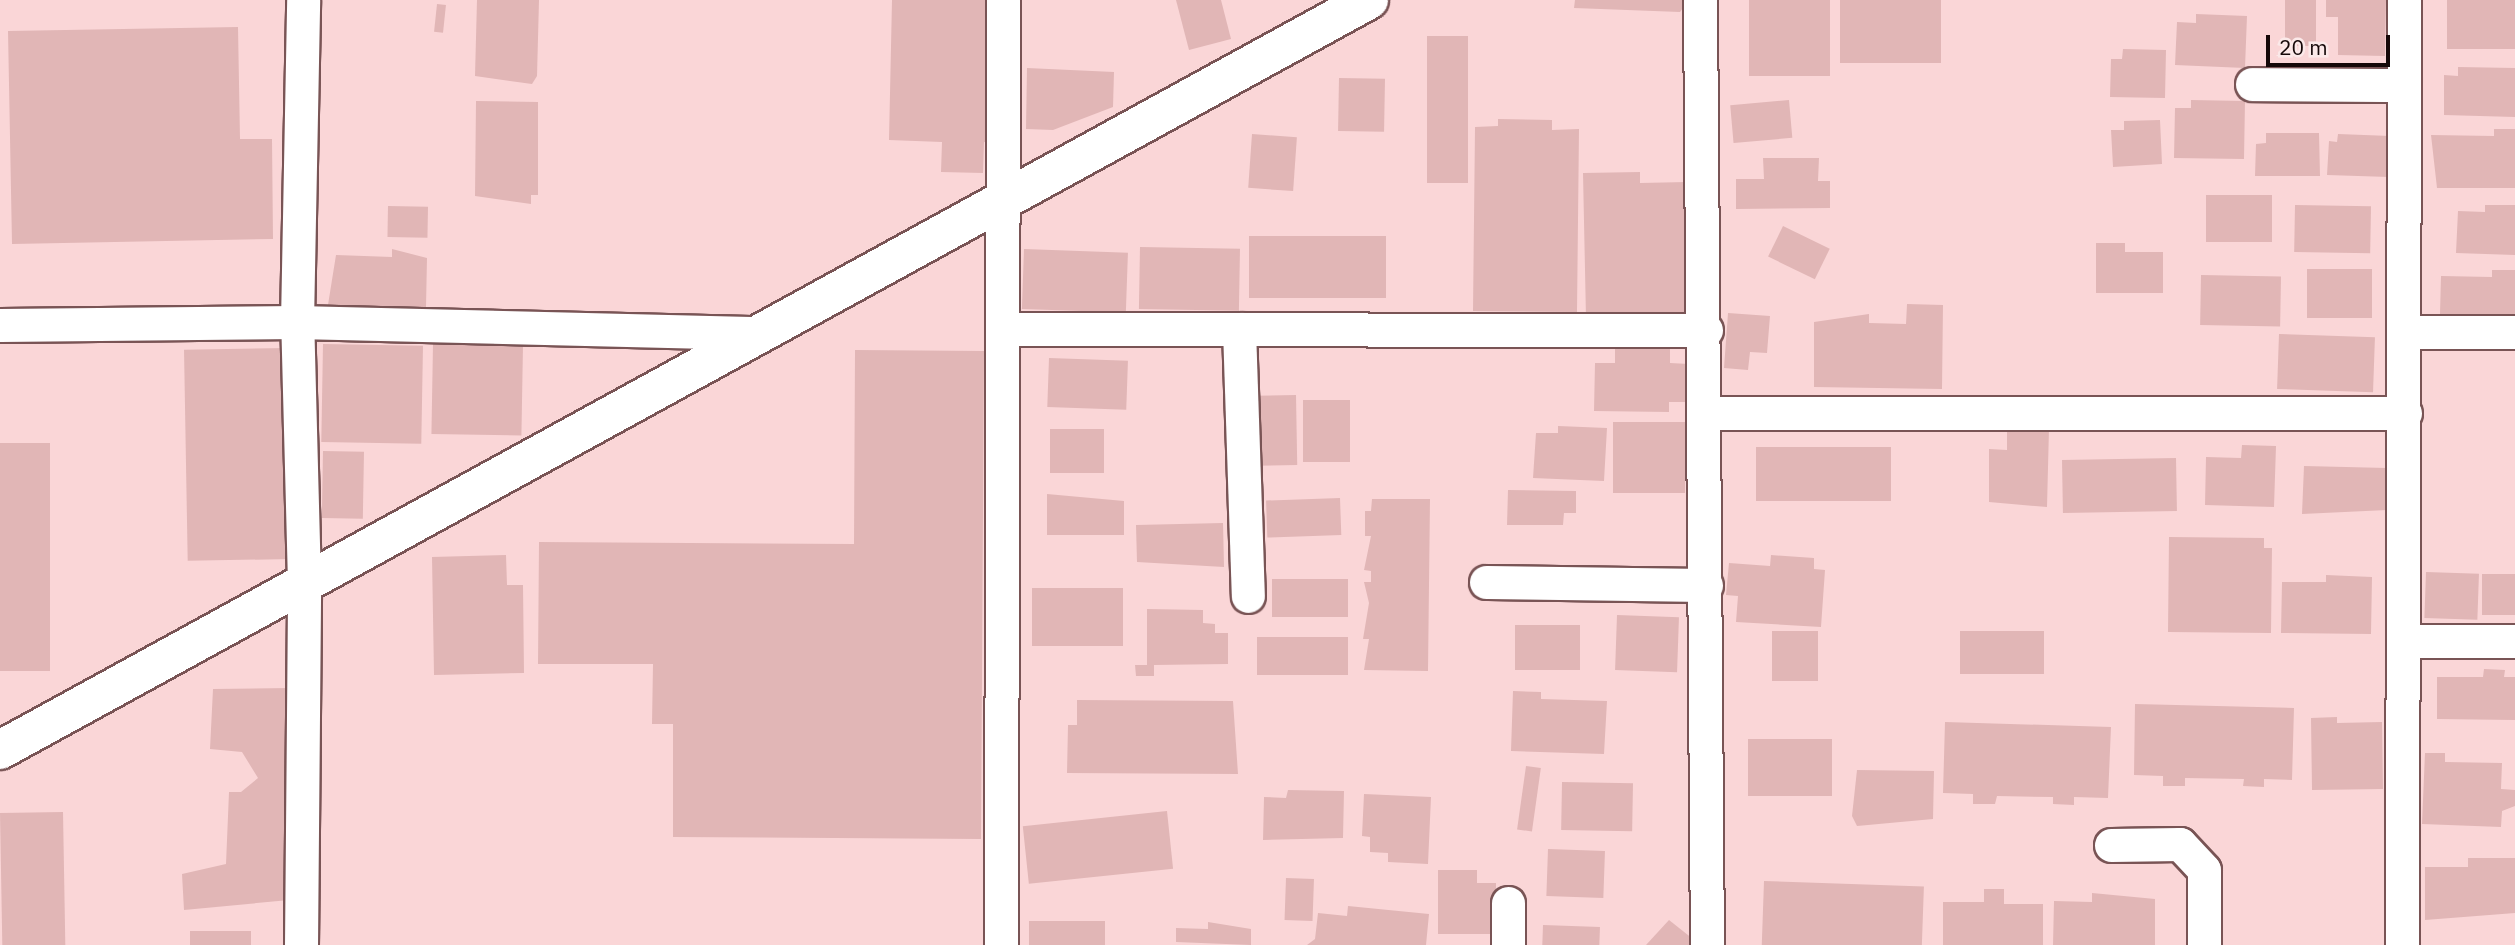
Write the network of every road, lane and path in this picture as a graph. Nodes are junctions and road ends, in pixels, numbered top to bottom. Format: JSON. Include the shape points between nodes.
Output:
{"nodes":[{"id":1,"x":303,"y":0,"type":"edge"},
{"id":2,"x":1003,"y":0,"type":"edge"},
{"id":3,"x":1369,"y":0,"type":"edge"},
{"id":4,"x":1700,"y":0,"type":"edge"},
{"id":5,"x":2404,"y":0,"type":"edge"},
{"id":6,"x":2252,"y":84,"type":"dead end"},
{"id":7,"x":2404,"y":85,"type":"junction"},
{"id":8,"x":1002,"y":200,"type":"junction"},
{"id":9,"x":297,"y":322,"type":"junction"},
{"id":10,"x":0,"y":325,"type":"edge"},
{"id":11,"x":1006,"y":329,"type":"junction"},
{"id":12,"x":1239,"y":329,"type":"junction"},
{"id":13,"x":1706,"y":330,"type":"junction"},
{"id":14,"x":2406,"y":331,"type":"junction"},
{"id":15,"x":2515,"y":332,"type":"edge"},
{"id":16,"x":761,"y":333,"type":"junction"},
{"id":17,"x":1705,"y":413,"type":"junction"},
{"id":18,"x":2405,"y":413,"type":"junction"},
{"id":19,"x":304,"y":582,"type":"junction"},
{"id":20,"x":1486,"y":582,"type":"dead end"},
{"id":21,"x":1706,"y":585,"type":"junction"},
{"id":22,"x":1248,"y":596,"type":"dead end"},
{"id":23,"x":2404,"y":641,"type":"junction"},
{"id":24,"x":2515,"y":641,"type":"edge"},
{"id":25,"x":0,"y":750,"type":"edge"},
{"id":26,"x":2110,"y":845,"type":"dead end"},
{"id":27,"x":1508,"y":902,"type":"dead end"},
{"id":28,"x":301,"y":945,"type":"edge"},
{"id":29,"x":1001,"y":945,"type":"edge"},
{"id":30,"x":1508,"y":945,"type":"edge"},
{"id":31,"x":1707,"y":945,"type":"edge"},
{"id":32,"x":2204,"y":945,"type":"edge"},
{"id":33,"x":2402,"y":945,"type":"edge"}],
"edges":[{"from":1,"to":9,"type":"street"},
{"from":2,"to":8,"type":"street"},
{"from":3,"to":8,"type":"street"},
{"from":4,"to":13,"type":"street"},
{"from":5,"to":7,"type":"street"},
{"from":6,"to":7,"type":"street"},
{"from":7,"to":14,"type":"street"},
{"from":8,"to":11,"type":"street"},
{"from":8,"to":16,"type":"street"},
{"from":9,"to":10,"type":"street"},
{"from":9,"to":16,"type":"street"},
{"from":9,"to":19,"type":"street"},
{"from":11,"to":12,"type":"street"},
{"from":11,"to":29,"type":"street"},
{"from":12,"to":13,"type":"street"},
{"from":12,"to":22,"type":"street"},
{"from":13,"to":17,"type":"street"},
{"from":14,"to":15,"type":"street"},
{"from":14,"to":18,"type":"street"},
{"from":16,"to":19,"type":"street"},
{"from":17,"to":18,"type":"street"},
{"from":17,"to":21,"type":"street"},
{"from":18,"to":23,"type":"street"},
{"from":19,"to":25,"type":"street"},
{"from":19,"to":28,"type":"street"},
{"from":20,"to":21,"type":"street"},
{"from":21,"to":31,"type":"street"},
{"from":23,"to":24,"type":"street"},
{"from":23,"to":33,"type":"street"},
{"from":26,"to":32,"type":"street","via":[[2179,844],[2204,870]]},
{"from":27,"to":30,"type":"street"}]}
